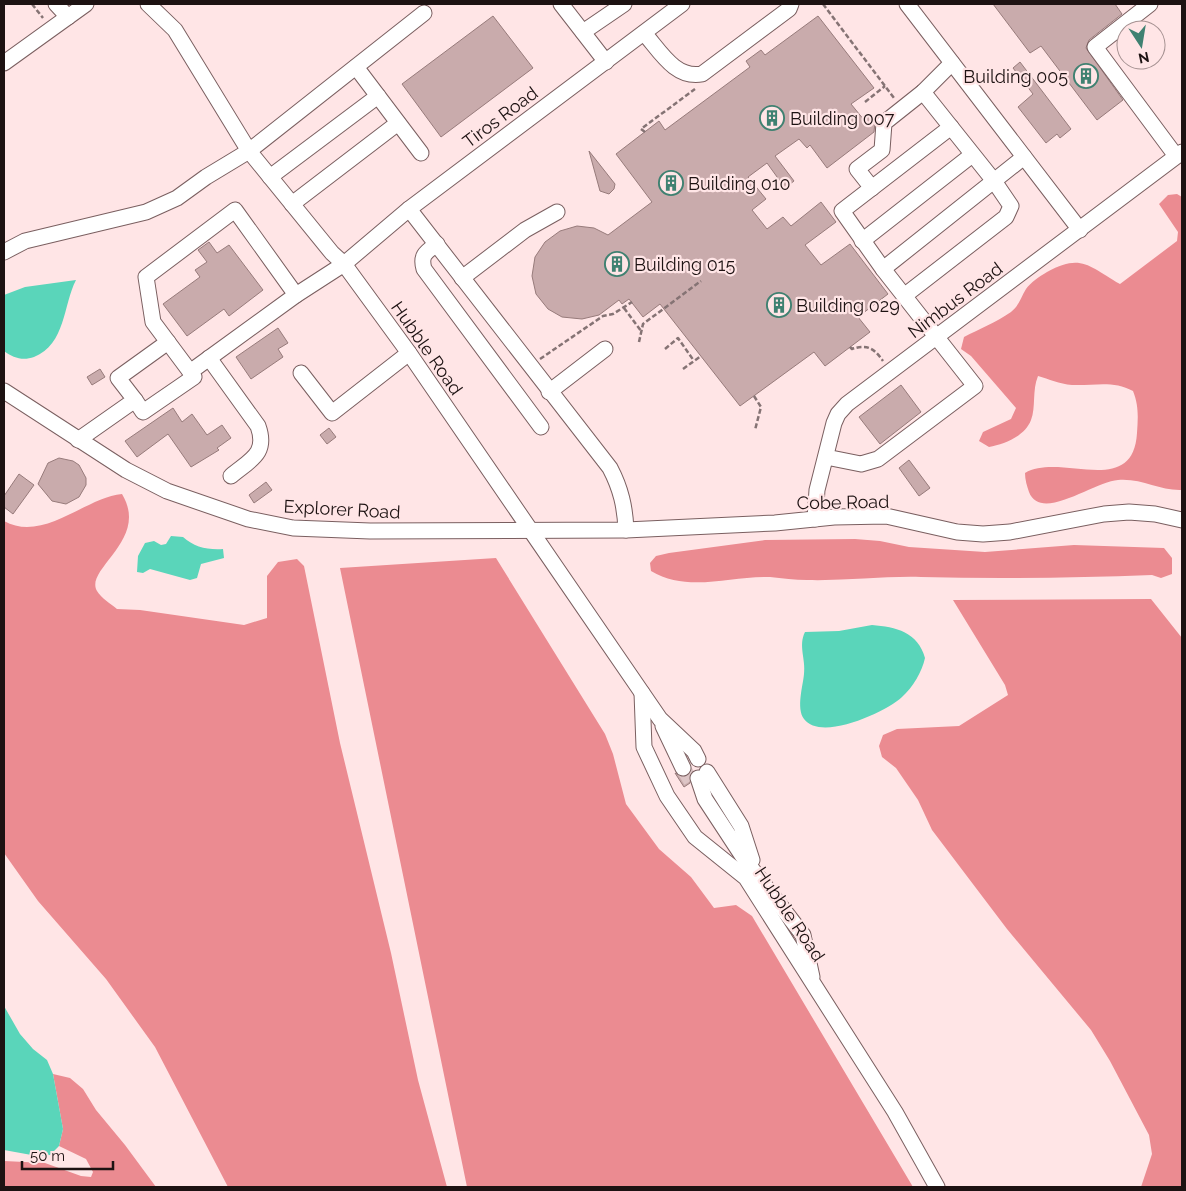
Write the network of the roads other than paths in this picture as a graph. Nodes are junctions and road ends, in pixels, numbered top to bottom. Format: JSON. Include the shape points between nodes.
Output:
{"nodes":[{"id":1,"x":56,"y":4,"type":"edge"},
{"id":2,"x":86,"y":4,"type":"edge"},
{"id":3,"x":148,"y":4,"type":"edge"},
{"id":4,"x":561,"y":4,"type":"edge"},
{"id":5,"x":624,"y":4,"type":"edge"},
{"id":6,"x":682,"y":4,"type":"edge"},
{"id":7,"x":791,"y":4,"type":"edge"},
{"id":8,"x":907,"y":4,"type":"edge"},
{"id":9,"x":1150,"y":4,"type":"edge"},
{"id":10,"x":424,"y":13,"type":"dead end"},
{"id":11,"x":68,"y":17,"type":"junction"},
{"id":12,"x":583,"y":32,"type":"junction"},
{"id":13,"x":644,"y":33,"type":"junction"},
{"id":14,"x":4,"y":62,"type":"edge"},
{"id":15,"x":606,"y":62,"type":"junction"},
{"id":16,"x":952,"y":63,"type":"junction"},
{"id":17,"x":356,"y":67,"type":"junction"},
{"id":18,"x":923,"y":92,"type":"junction"},
{"id":19,"x":378,"y":96,"type":"junction"},
{"id":20,"x":398,"y":123,"type":"junction"},
{"id":21,"x":951,"y":127,"type":"junction"},
{"id":22,"x":249,"y":151,"type":"junction"},
{"id":23,"x":421,"y":153,"type":"dead end"},
{"id":24,"x":1179,"y":154,"type":"edge"},
{"id":25,"x":972,"y":155,"type":"junction"},
{"id":26,"x":1024,"y":157,"type":"junction"},
{"id":27,"x":270,"y":177,"type":"junction"},
{"id":28,"x":994,"y":181,"type":"junction"},
{"id":29,"x":872,"y":188,"type":"junction"},
{"id":30,"x":292,"y":204,"type":"junction"},
{"id":31,"x":409,"y":209,"type":"junction"},
{"id":32,"x":557,"y":212,"type":"dead end"},
{"id":33,"x":1080,"y":230,"type":"junction"},
{"id":34,"x":862,"y":241,"type":"junction"},
{"id":35,"x":437,"y":244,"type":"junction"},
{"id":36,"x":4,"y":252,"type":"edge"},
{"id":37,"x":344,"y":264,"type":"junction"},
{"id":38,"x":883,"y":269,"type":"junction"},
{"id":39,"x":462,"y":278,"type":"junction"},
{"id":40,"x":296,"y":295,"type":"junction"},
{"id":41,"x":904,"y":296,"type":"junction"},
{"id":42,"x":936,"y":337,"type":"junction"},
{"id":43,"x":168,"y":342,"type":"junction"},
{"id":44,"x":606,"y":349,"type":"dead end"},
{"id":45,"x":410,"y":353,"type":"junction"},
{"id":46,"x":520,"y":353,"type":"junction"},
{"id":47,"x":208,"y":358,"type":"junction"},
{"id":48,"x":499,"y":370,"type":"junction"},
{"id":49,"x":190,"y":372,"type":"junction"},
{"id":50,"x":301,"y":373,"type":"dead end"},
{"id":51,"x":4,"y":391,"type":"edge"},
{"id":52,"x":549,"y":392,"type":"junction"},
{"id":53,"x":135,"y":400,"type":"junction"},
{"id":54,"x":541,"y":427,"type":"dead end"},
{"id":55,"x":78,"y":440,"type":"junction"},
{"id":56,"x":826,"y":457,"type":"junction"},
{"id":57,"x":231,"y":476,"type":"dead end"},
{"id":58,"x":815,"y":519,"type":"junction"},
{"id":59,"x":1182,"y":520,"type":"edge"},
{"id":60,"x":531,"y":530,"type":"junction"},
{"id":61,"x":626,"y":530,"type":"junction"},
{"id":62,"x":642,"y":693,"type":"junction"},
{"id":63,"x":660,"y":719,"type":"junction"},
{"id":64,"x":758,"y":875,"type":"junction"},
{"id":65,"x":812,"y":981,"type":"junction"},
{"id":66,"x":937,"y":1187,"type":"edge"}],
"edges":[{"from":1,"to":11,"type":"street"},
{"from":2,"to":11,"type":"street"},
{"from":3,"to":22,"type":"street","name":"Hubble Road","via":[[175,30]]},
{"from":4,"to":12,"type":"street"},
{"from":5,"to":12,"type":"street"},
{"from":6,"to":13,"type":"street","name":"Tiros Road"},
{"from":7,"to":13,"type":"street","via":[[702,74],[691,76],[675,68]]},
{"from":8,"to":16,"type":"street"},
{"from":9,"to":24,"type":"street","via":[[1096,47]]},
{"from":10,"to":17,"type":"street"},
{"from":11,"to":14,"type":"street"},
{"from":12,"to":15,"type":"street"},
{"from":13,"to":15,"type":"street","name":"Tiros Road"},
{"from":15,"to":31,"type":"street","name":"Tiros Road"},
{"from":16,"to":18,"type":"street"},
{"from":16,"to":26,"type":"street"},
{"from":17,"to":19,"type":"street"},
{"from":17,"to":22,"type":"street"},
{"from":18,"to":21,"type":"street"},
{"from":18,"to":29,"type":"street","via":[[884,123],[882,150],[857,169]]},
{"from":19,"to":20,"type":"street"},
{"from":19,"to":27,"type":"street"},
{"from":20,"to":23,"type":"street"},
{"from":20,"to":30,"type":"street"},
{"from":21,"to":25,"type":"street"},
{"from":21,"to":29,"type":"street"},
{"from":22,"to":27,"type":"street","name":"Hubble Road"},
{"from":22,"to":36,"type":"street","via":[[206,176],[177,198],[146,212],[25,240]]},
{"from":24,"to":33,"type":"street","name":"Nimbus Road"},
{"from":25,"to":28,"type":"street"},
{"from":25,"to":34,"type":"street"},
{"from":26,"to":28,"type":"street"},
{"from":26,"to":33,"type":"street"},
{"from":27,"to":30,"type":"street","name":"Hubble Road"},
{"from":28,"to":38,"type":"street"},
{"from":28,"to":41,"type":"street","via":[[1010,201],[1010,212]]},
{"from":29,"to":34,"type":"street","via":[[842,211]]},
{"from":30,"to":37,"type":"street","name":"Hubble Road"},
{"from":31,"to":35,"type":"street"},
{"from":31,"to":37,"type":"street","name":"Tiros Road"},
{"from":32,"to":39,"type":"street","via":[[525,230]]},
{"from":33,"to":42,"type":"street","name":"Nimbus Road"},
{"from":34,"to":38,"type":"street"},
{"from":35,"to":39,"type":"street"},
{"from":35,"to":48,"type":"street","via":[[424,254],[424,269]]},
{"from":37,"to":40,"type":"street","name":"Tiros Road"},
{"from":37,"to":45,"type":"street","name":"Hubble Road"},
{"from":38,"to":41,"type":"street"},
{"from":39,"to":46,"type":"street"},
{"from":40,"to":43,"type":"street","via":[[235,210],[146,277],[153,322]]},
{"from":40,"to":47,"type":"street","name":"Tiros Road"},
{"from":41,"to":42,"type":"street"},
{"from":42,"to":56,"type":"street","name":"Nimbus Road","via":[[847,404],[834,423]]},
{"from":42,"to":56,"type":"street","via":[[975,386],[878,460],[860,464]]},
{"from":43,"to":49,"type":"street"},
{"from":43,"to":53,"type":"street","via":[[118,378]]},
{"from":44,"to":52,"type":"street"},
{"from":45,"to":50,"type":"street","via":[[332,413]]},
{"from":45,"to":60,"type":"street","name":"Hubble Road"},
{"from":46,"to":48,"type":"street"},
{"from":46,"to":52,"type":"street"},
{"from":47,"to":49,"type":"street","name":"Tiros Road"},
{"from":47,"to":57,"type":"street","via":[[258,426],[262,438],[259,450]]},
{"from":48,"to":54,"type":"street"},
{"from":49,"to":53,"type":"street","name":"Tiros Road","via":[[194,377],[143,412]]},
{"from":51,"to":55,"type":"street","name":"Explorer Road"},
{"from":52,"to":61,"type":"street","via":[[610,468],[623,500]]},
{"from":53,"to":55,"type":"street"},
{"from":55,"to":60,"type":"street","name":"Explorer Road","via":[[167,491],[248,519],[293,528]]},
{"from":56,"to":58,"type":"street","name":"Nimbus Road","via":[[817,490]]},
{"from":58,"to":59,"type":"street","name":"Cobe Road","via":[[886,516],[957,532],[984,534],[1129,512]]},
{"from":58,"to":61,"type":"street","name":"Cobe Road"},
{"from":60,"to":61,"type":"street","name":"Cobe Road"},
{"from":60,"to":62,"type":"street","name":"Hubble Road"},
{"from":62,"to":63,"type":"street","name":"Hubble Road"},
{"from":62,"to":65,"type":"street","name":"Hubble Road","via":[[644,747],[667,796],[696,837],[746,878]]},
{"from":63,"to":63,"type":"street","name":"Hubble Road","via":[[694,751],[690,764],[668,737]]},
{"from":64,"to":64,"type":"street","name":"Hubble Road","via":[[705,799],[699,777],[741,826]]},
{"from":64,"to":65,"type":"street","name":"Hubble Road","via":[[804,935]]},
{"from":65,"to":66,"type":"street","name":"Hubble Road","via":[[895,1112]]}]}
